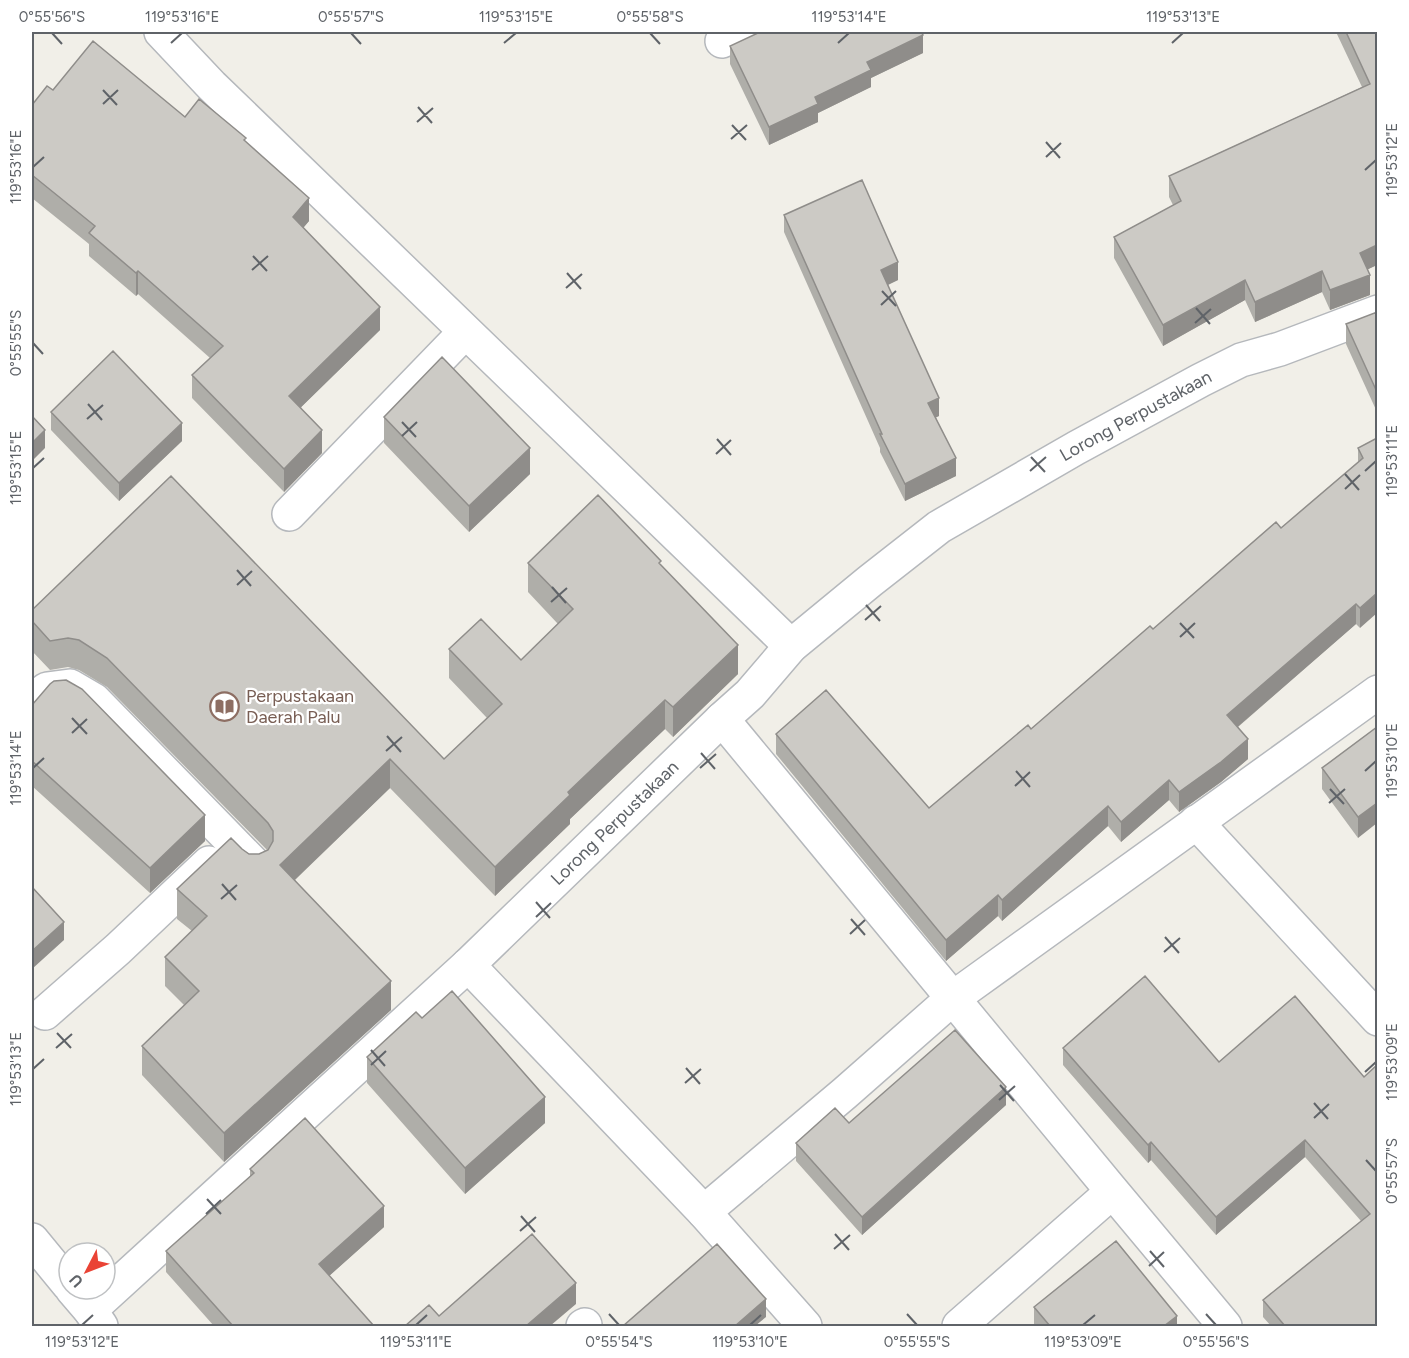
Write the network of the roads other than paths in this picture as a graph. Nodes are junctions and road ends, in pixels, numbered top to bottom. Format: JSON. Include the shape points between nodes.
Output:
{"nodes":[{"id":1,"x":161,"y":32,"type":"edge"},
{"id":2,"x":1377,"y":312,"type":"edge"},
{"id":3,"x":465,"y":332,"type":"junction"},
{"id":4,"x":289,"y":514,"type":"dead end"},
{"id":5,"x":791,"y":646,"type":"junction"},
{"id":6,"x":1377,"y":692,"type":"edge"},
{"id":7,"x":32,"y":700,"type":"edge"},
{"id":8,"x":722,"y":719,"type":"junction"},
{"id":9,"x":1196,"y":822,"type":"junction"},
{"id":10,"x":232,"y":841,"type":"junction"},
{"id":11,"x":255,"y":865,"type":"edge"},
{"id":12,"x":468,"y":965,"type":"junction"},
{"id":13,"x":953,"y":998,"type":"junction"},
{"id":14,"x":45,"y":1013,"type":"dead end"},
{"id":15,"x":1377,"y":1019,"type":"edge"},
{"id":16,"x":1112,"y":1192,"type":"junction"},
{"id":17,"x":704,"y":1212,"type":"junction"},
{"id":18,"x":32,"y":1240,"type":"edge"},
{"id":19,"x":57,"y":1270,"type":"edge"},
{"id":20,"x":88,"y":1309,"type":"edge"},
{"id":21,"x":806,"y":1326,"type":"edge"},
{"id":22,"x":959,"y":1326,"type":"edge"},
{"id":23,"x":1225,"y":1326,"type":"edge"}],
"edges":[{"from":1,"to":3,"type":"street"},
{"from":2,"to":5,"type":"street","name":"Lorong Perpustakaan","via":[[1241,360],[1066,454],[939,527]]},
{"from":3,"to":4,"type":"street"},
{"from":3,"to":5,"type":"street"},
{"from":5,"to":8,"type":"street","name":"Lorong Perpustakaan","via":[[750,694]]},
{"from":6,"to":9,"type":"street"},
{"from":7,"to":10,"type":"street","via":[[47,689],[70,686],[94,700]]},
{"from":8,"to":12,"type":"street","name":"Lorong Perpustakaan"},
{"from":8,"to":13,"type":"street"},
{"from":9,"to":13,"type":"street"},
{"from":9,"to":15,"type":"street"},
{"from":10,"to":11,"type":"street"},
{"from":10,"to":14,"type":"street"},
{"from":12,"to":17,"type":"street"},
{"from":12,"to":20,"type":"street","name":"Lorong Perpustakaan"},
{"from":13,"to":16,"type":"street"},
{"from":13,"to":17,"type":"street"},
{"from":16,"to":22,"type":"street"},
{"from":16,"to":23,"type":"street"},
{"from":17,"to":21,"type":"street"},
{"from":18,"to":19,"type":"street"}]}
